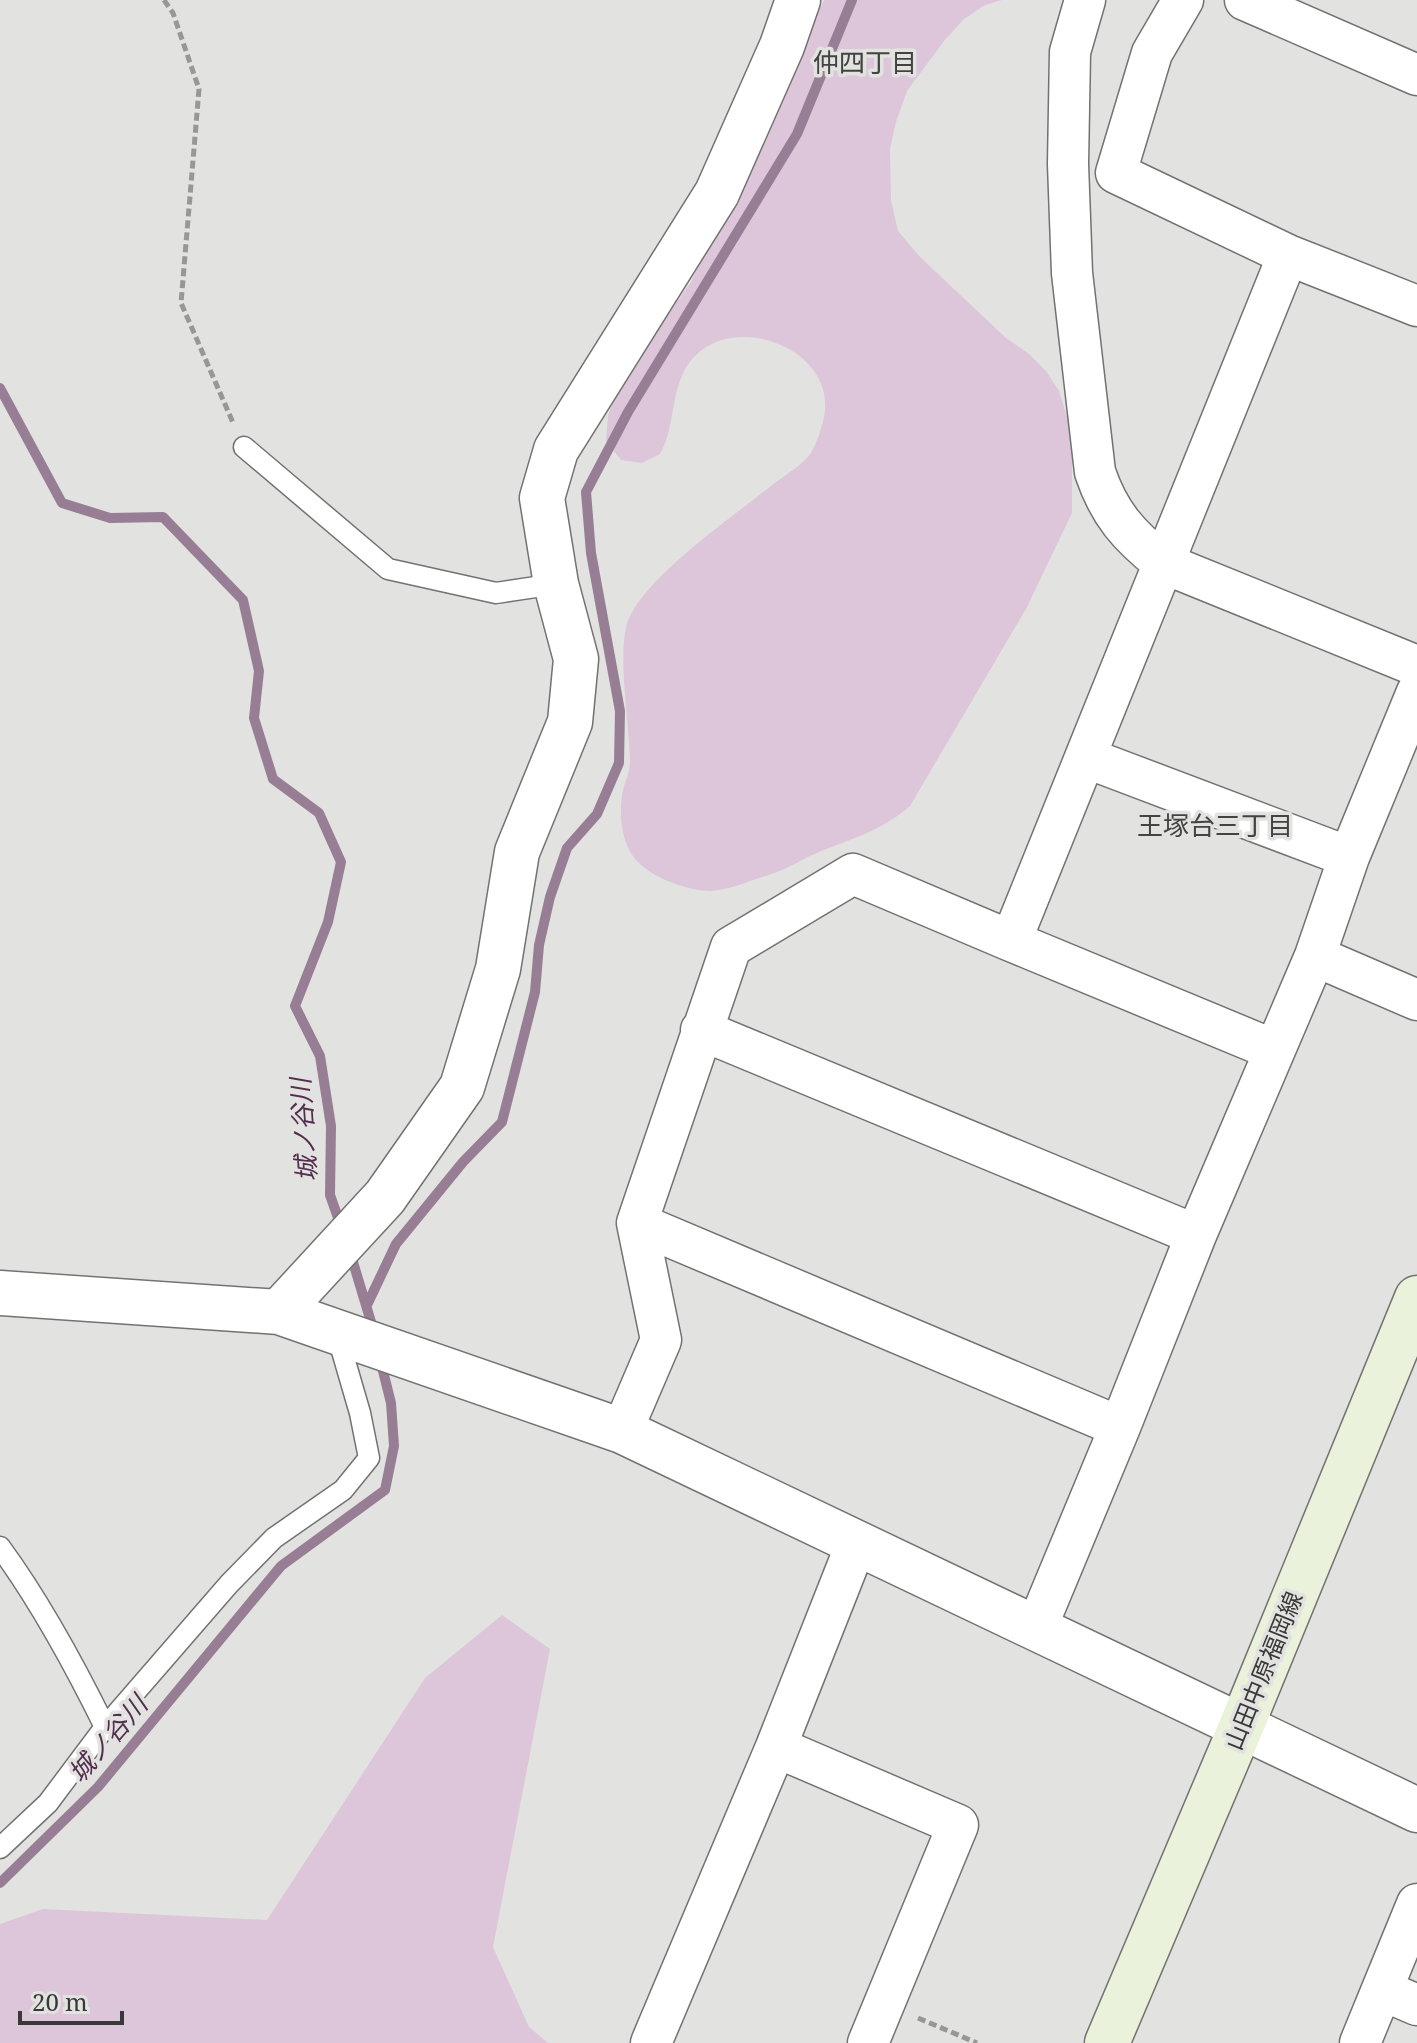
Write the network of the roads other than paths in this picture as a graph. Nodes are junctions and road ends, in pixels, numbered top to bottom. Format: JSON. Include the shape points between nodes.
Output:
{"nodes":[{"id":1,"x":798,"y":0,"type":"edge"},
{"id":2,"x":1085,"y":0,"type":"edge"},
{"id":3,"x":1183,"y":0,"type":"edge"},
{"id":4,"x":1245,"y":0,"type":"edge"},
{"id":5,"x":1417,"y":75,"type":"edge"},
{"id":6,"x":1288,"y":255,"type":"junction"},
{"id":7,"x":1417,"y":306,"type":"edge"},
{"id":8,"x":244,"y":447,"type":"road end"},
{"id":9,"x":1163,"y":563,"type":"junction"},
{"id":10,"x":556,"y":584,"type":"junction"},
{"id":11,"x":1417,"y":666,"type":"edge"},
{"id":12,"x":1417,"y":692,"type":"edge"},
{"id":13,"x":1087,"y":758,"type":"junction"},
{"id":14,"x":1349,"y":857,"type":"junction"},
{"id":15,"x":1011,"y":941,"type":"junction"},
{"id":16,"x":1315,"y":956,"type":"junction"},
{"id":17,"x":1417,"y":1000,"type":"edge"},
{"id":18,"x":701,"y":1030,"type":"junction"},
{"id":19,"x":1274,"y":1050,"type":"junction"},
{"id":20,"x":637,"y":1223,"type":"junction"},
{"id":21,"x":1196,"y":1235,"type":"junction"},
{"id":22,"x":0,"y":1293,"type":"edge"},
{"id":23,"x":1417,"y":1298,"type":"edge"},
{"id":24,"x":279,"y":1312,"type":"junction"},
{"id":25,"x":336,"y":1330,"type":"junction"},
{"id":26,"x":1120,"y":1427,"type":"junction"},
{"id":27,"x":622,"y":1431,"type":"junction"},
{"id":28,"x":857,"y":1542,"type":"junction"},
{"id":29,"x":0,"y":1547,"type":"edge"},
{"id":30,"x":1036,"y":1629,"type":"junction"},
{"id":31,"x":105,"y":1727,"type":"junction"},
{"id":32,"x":1241,"y":1727,"type":"junction"},
{"id":33,"x":776,"y":1747,"type":"junction"},
{"id":34,"x":1417,"y":1810,"type":"edge"},
{"id":35,"x":0,"y":1848,"type":"edge"},
{"id":36,"x":1417,"y":1904,"type":"edge"},
{"id":37,"x":1399,"y":1998,"type":"edge"},
{"id":38,"x":651,"y":2043,"type":"edge"},
{"id":39,"x":868,"y":2043,"type":"edge"},
{"id":40,"x":1107,"y":2043,"type":"edge"},
{"id":41,"x":1360,"y":2043,"type":"edge"}],
"edges":[{"from":1,"to":10,"type":"street","via":[[717,193],[556,450],[542,498]]},
{"from":2,"to":9,"type":"street","via":[[1070,52],[1068,164],[1072,273],[1095,472],[1104,497],[1133,540]]},
{"from":3,"to":6,"type":"street","via":[[1152,53],[1116,173]]},
{"from":4,"to":5,"type":"street"},
{"from":6,"to":7,"type":"street"},
{"from":6,"to":9,"type":"street"},
{"from":8,"to":10,"type":"lane","via":[[388,569],[496,593]]},
{"from":9,"to":11,"type":"street"},
{"from":9,"to":13,"type":"street"},
{"from":10,"to":24,"type":"street","via":[[576,659],[570,722],[517,852],[498,969],[462,1087],[385,1197]]},
{"from":12,"to":14,"type":"street"},
{"from":13,"to":14,"type":"street"},
{"from":13,"to":15,"type":"street"},
{"from":14,"to":16,"type":"street"},
{"from":15,"to":18,"type":"street","via":[[853,874],[731,947]]},
{"from":15,"to":19,"type":"street"},
{"from":16,"to":17,"type":"street"},
{"from":16,"to":19,"type":"street"},
{"from":18,"to":20,"type":"street"},
{"from":18,"to":21,"type":"street"},
{"from":19,"to":21,"type":"street"},
{"from":20,"to":26,"type":"street"},
{"from":20,"to":27,"type":"street","via":[[661,1340]]},
{"from":21,"to":26,"type":"street"},
{"from":22,"to":24,"type":"street"},
{"from":23,"to":32,"type":"main road","name":"山田中原福岡線"},
{"from":24,"to":25,"type":"street"},
{"from":25,"to":27,"type":"street"},
{"from":25,"to":31,"type":"lane","via":[[369,1458],[343,1490],[274,1538]]},
{"from":26,"to":30,"type":"street"},
{"from":27,"to":28,"type":"street"},
{"from":28,"to":30,"type":"street"},
{"from":28,"to":33,"type":"street"},
{"from":29,"to":31,"type":"lane","via":[[28,1586]]},
{"from":30,"to":32,"type":"street"},
{"from":31,"to":35,"type":"lane","via":[[48,1803]]},
{"from":32,"to":34,"type":"street"},
{"from":32,"to":40,"type":"main road","name":"山田中原福岡線"},
{"from":33,"to":38,"type":"street"},
{"from":33,"to":39,"type":"street","via":[[958,1825]]},
{"from":36,"to":37,"type":"street"},
{"from":37,"to":41,"type":"street"}]}
